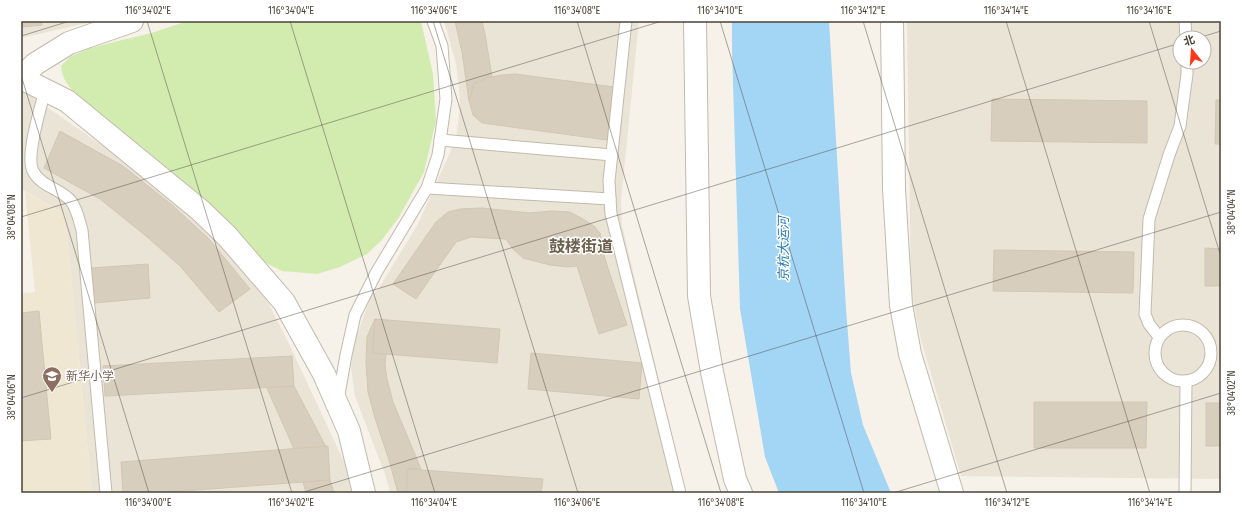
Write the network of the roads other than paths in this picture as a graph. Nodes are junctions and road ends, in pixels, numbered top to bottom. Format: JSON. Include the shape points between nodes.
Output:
{"nodes":[{"id":1,"x":132,"y":21,"type":"edge"},
{"id":2,"x":433,"y":21,"type":"edge"},
{"id":3,"x":626,"y":21,"type":"edge"},
{"id":4,"x":695,"y":21,"type":"edge"},
{"id":5,"x":892,"y":21,"type":"edge"},
{"id":6,"x":1188,"y":70,"type":"edge"},
{"id":7,"x":21,"y":78,"type":"edge"},
{"id":8,"x":45,"y":90,"type":"junction"},
{"id":9,"x":440,"y":140,"type":"junction"},
{"id":10,"x":612,"y":155,"type":"junction"},
{"id":11,"x":427,"y":188,"type":"junction"},
{"id":12,"x":610,"y":199,"type":"junction"},
{"id":13,"x":1159,"y":337,"type":"junction"},
{"id":14,"x":1186,"y":381,"type":"junction"},
{"id":15,"x":337,"y":404,"type":"junction"},
{"id":16,"x":106,"y":493,"type":"edge"},
{"id":17,"x":364,"y":493,"type":"edge"},
{"id":18,"x":680,"y":493,"type":"edge"},
{"id":19,"x":741,"y":493,"type":"edge"},
{"id":20,"x":952,"y":493,"type":"edge"},
{"id":21,"x":1185,"y":493,"type":"edge"}],
"edges":[{"from":1,"to":7,"type":"street","via":[[69,43],[35,64]]},
{"from":2,"to":9,"type":"lane","via":[[442,46],[446,99]]},
{"from":3,"to":10,"type":"lane"},
{"from":4,"to":19,"type":"street","via":[[699,296],[712,372],[735,478]]},
{"from":5,"to":20,"type":"street","via":[[894,189],[901,306],[910,354]]},
{"from":6,"to":13,"type":"lane","via":[[1180,126],[1149,219],[1144,314]]},
{"from":7,"to":8,"type":"street"},
{"from":8,"to":15,"type":"street","via":[[67,101],[200,210],[227,236],[284,302],[324,374]]},
{"from":8,"to":16,"type":"lane","via":[[36,125],[31,161],[33,171],[43,182],[70,201],[76,209],[82,230]]},
{"from":9,"to":10,"type":"lane"},
{"from":9,"to":11,"type":"lane"},
{"from":10,"to":12,"type":"lane"},
{"from":11,"to":12,"type":"lane"},
{"from":11,"to":15,"type":"lane","via":[[376,273],[355,315]]},
{"from":12,"to":18,"type":"lane","via":[[611,214]]},
{"from":13,"to":14,"type":"lane","via":[[1155,346],[1156,363],[1169,377]]},
{"from":13,"to":14,"type":"lane","via":[[1172,326],[1180,324],[1189,325],[1204,333],[1211,349],[1211,358],[1202,373]]},
{"from":14,"to":21,"type":"lane"},
{"from":15,"to":17,"type":"street","via":[[349,431]]}]}
